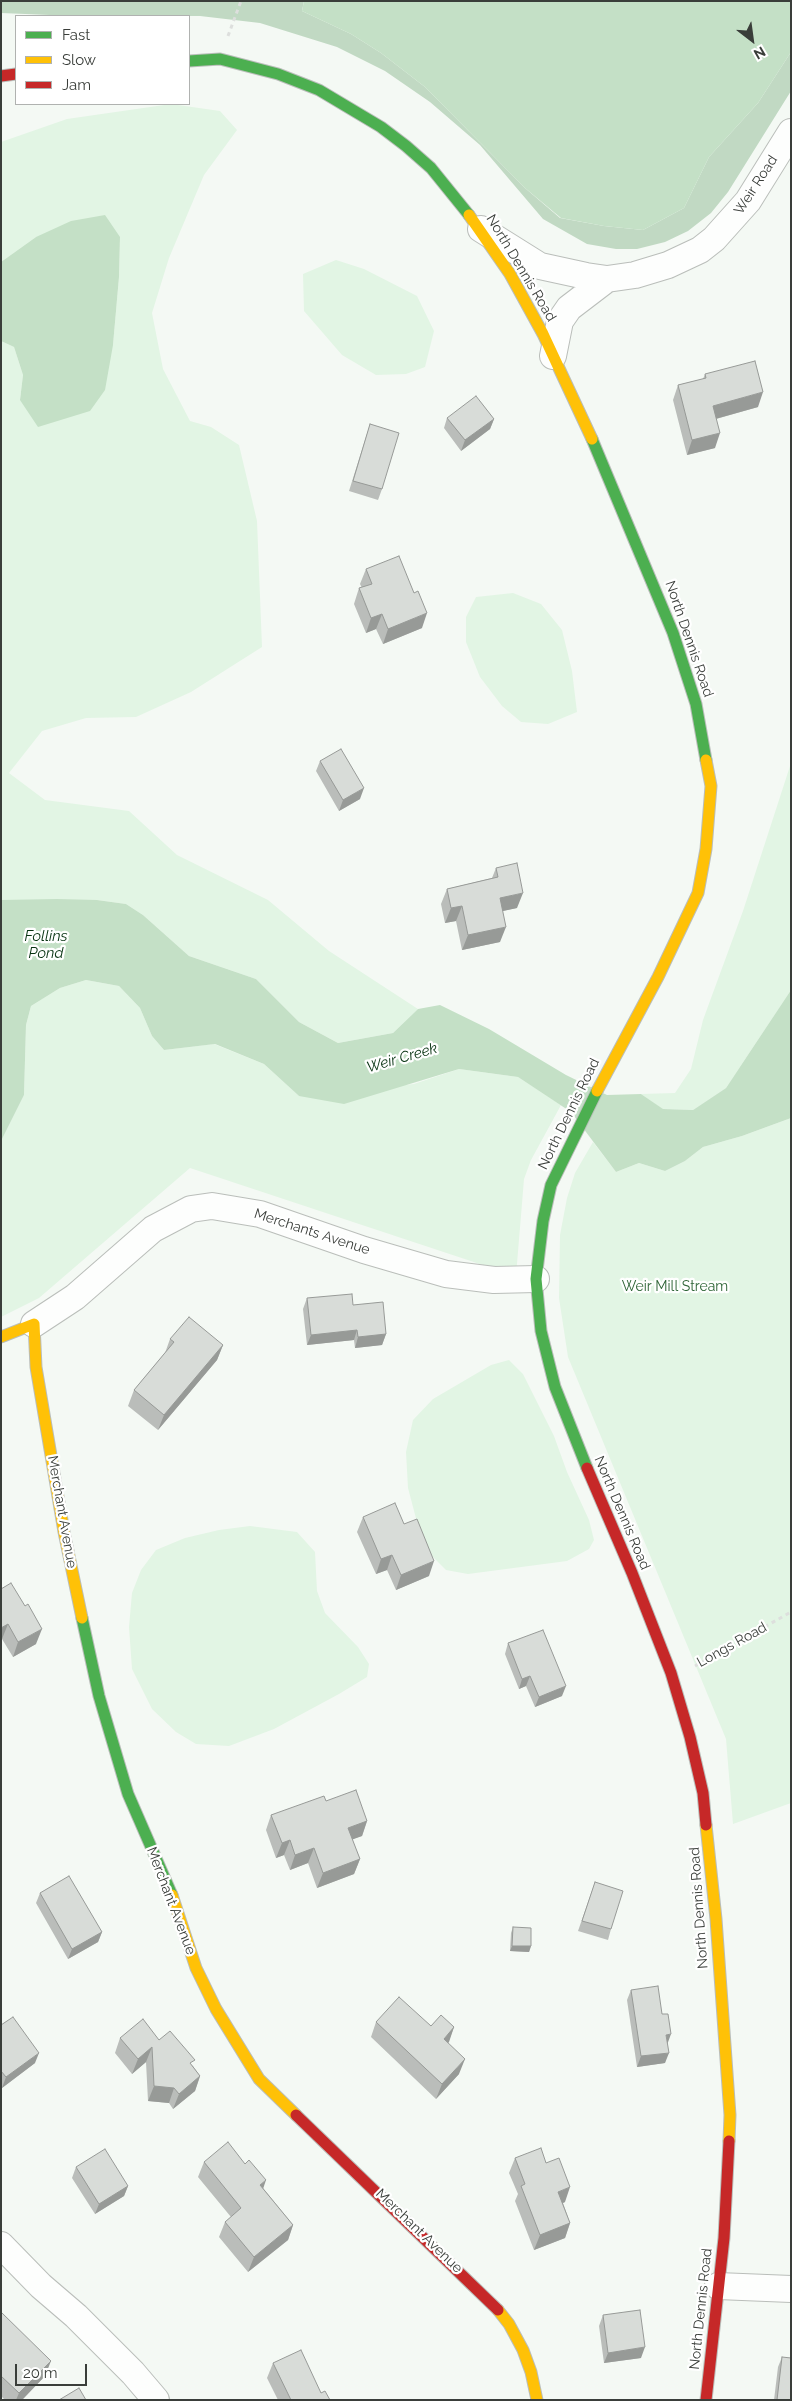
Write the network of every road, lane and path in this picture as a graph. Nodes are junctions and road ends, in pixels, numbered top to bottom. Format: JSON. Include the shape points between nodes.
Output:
{"nodes":[{"id":1,"x":241,"y":1,"type":"edge"},
{"id":2,"x":190,"y":60,"type":"edge"},
{"id":3,"x":220,"y":60,"type":"junction"},
{"id":4,"x":15,"y":74,"type":"edge"},
{"id":5,"x":1,"y":76,"type":"edge"},
{"id":6,"x":791,"y":132,"type":"edge"},
{"id":7,"x":481,"y":229,"type":"junction"},
{"id":8,"x":608,"y":278,"type":"junction"},
{"id":9,"x":553,"y":356,"type":"junction"},
{"id":10,"x":536,"y":1279,"type":"junction"},
{"id":11,"x":34,"y":1324,"type":"junction"},
{"id":12,"x":1,"y":1337,"type":"edge"},
{"id":13,"x":791,"y":1612,"type":"edge"},
{"id":14,"x":672,"y":1679,"type":"junction"},
{"id":15,"x":1,"y":2245,"type":"edge"},
{"id":16,"x":718,"y":2286,"type":"junction"},
{"id":17,"x":791,"y":2289,"type":"edge"},
{"id":18,"x":156,"y":2400,"type":"edge"},
{"id":19,"x":537,"y":2400,"type":"edge"},
{"id":20,"x":706,"y":2400,"type":"edge"}],
"edges":[{"from":1,"to":3,"type":"path"},
{"from":2,"to":3,"type":"main road","name":"North Dennis Road"},
{"from":3,"to":7,"type":"main road","name":"North Dennis Road","via":[[278,74],[319,90],[372,122],[431,168]]},
{"from":4,"to":5,"type":"main road"},
{"from":6,"to":8,"type":"street","name":"Weir Road","via":[[748,201],[714,239],[700,250],[668,265],[635,275]]},
{"from":7,"to":8,"type":"street","name":"Weir Road","via":[[540,266]]},
{"from":7,"to":9,"type":"main road","name":"North Dennis Road","via":[[510,274]]},
{"from":8,"to":9,"type":"street","via":[[569,308],[560,321]]},
{"from":9,"to":10,"type":"main road","name":"North Dennis Road","via":[[589,432],[673,633],[696,704],[710,786],[706,848],[698,893],[551,1185],[541,1228]]},
{"from":10,"to":11,"type":"street","name":"Merchants Avenue","via":[[494,1280],[446,1274],[260,1214],[212,1206],[191,1209],[153,1229],[75,1297]]},
{"from":10,"to":14,"type":"main road","name":"North Dennis Road","via":[[543,1338],[555,1387]]},
{"from":11,"to":12,"type":"main road"},
{"from":11,"to":19,"type":"main road","name":"Merchant Avenue","via":[[36,1367],[64,1532],[99,1696],[128,1794],[169,1887],[183,1932],[212,2001],[259,2079],[490,2300],[509,2324],[523,2350]]},
{"from":13,"to":14,"type":"path","name":"Longs Road"},
{"from":14,"to":16,"type":"main road","name":"North Dennis Road","via":[[703,1793],[723,2009],[730,2154]]},
{"from":15,"to":18,"type":"street","via":[[133,2372]]},
{"from":16,"to":17,"type":"street"},
{"from":16,"to":20,"type":"main road","name":"North Dennis Road"}]}
